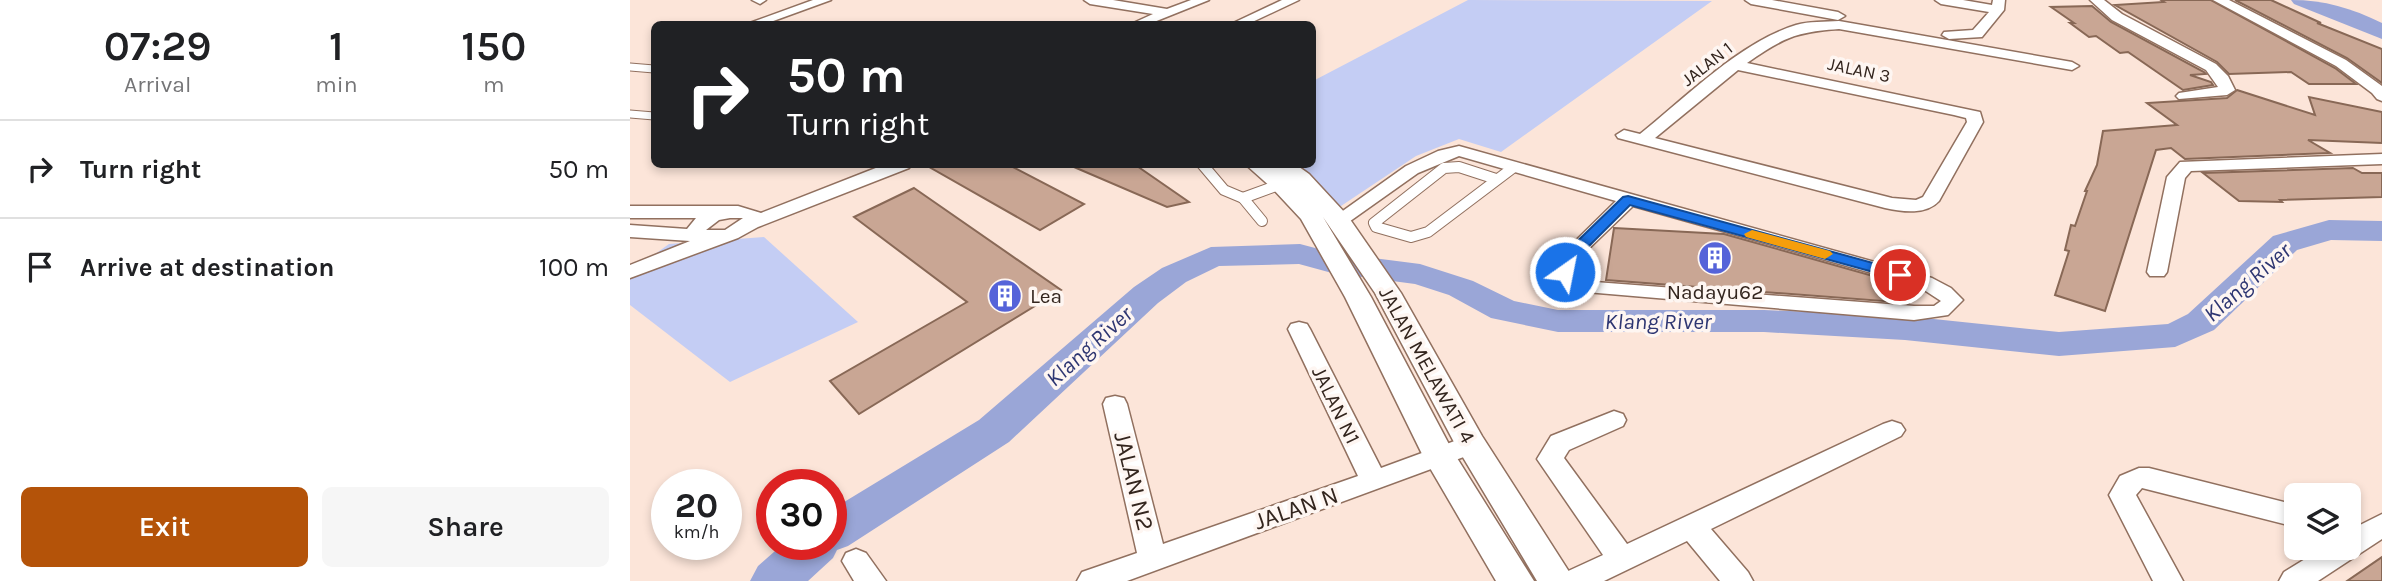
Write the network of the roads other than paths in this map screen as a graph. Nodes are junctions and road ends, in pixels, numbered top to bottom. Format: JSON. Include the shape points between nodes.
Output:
{"nodes":[{"id":1,"x":825,"y":0,"type":"edge"},
{"id":2,"x":1090,"y":0,"type":"edge"},
{"id":3,"x":1203,"y":0,"type":"edge"},
{"id":4,"x":1293,"y":0,"type":"edge"},
{"id":5,"x":1751,"y":0,"type":"edge"},
{"id":6,"x":1941,"y":0,"type":"edge"},
{"id":7,"x":2096,"y":0,"type":"edge"},
{"id":8,"x":2219,"y":0,"type":"edge"},
{"id":9,"x":1999,"y":5,"type":"edge"},
{"id":10,"x":1807,"y":10,"type":"junction"},
{"id":11,"x":1169,"y":13,"type":"junction"},
{"id":12,"x":763,"y":21,"type":"edge"},
{"id":13,"x":1146,"y":21,"type":"edge"},
{"id":14,"x":1245,"y":21,"type":"edge"},
{"id":15,"x":1800,"y":28,"type":"junction"},
{"id":16,"x":1735,"y":65,"type":"junction"},
{"id":17,"x":2072,"y":66,"type":"dead end"},
{"id":18,"x":630,"y":67,"type":"edge"},
{"id":19,"x":651,"y":69,"type":"edge"},
{"id":20,"x":2184,"y":96,"type":"dead end"},
{"id":21,"x":2382,"y":96,"type":"edge"},
{"id":22,"x":630,"y":114,"type":"edge"},
{"id":23,"x":651,"y":116,"type":"edge"},
{"id":24,"x":1624,"y":135,"type":"dead end"},
{"id":25,"x":1643,"y":140,"type":"junction"},
{"id":26,"x":2382,"y":159,"type":"edge"},
{"id":27,"x":1514,"y":167,"type":"junction"},
{"id":28,"x":894,"y":168,"type":"edge"},
{"id":29,"x":1205,"y":168,"type":"edge"},
{"id":30,"x":1281,"y":174,"type":"edge"},
{"id":31,"x":1496,"y":179,"type":"junction"},
{"id":32,"x":1243,"y":198,"type":"junction"},
{"id":33,"x":1628,"y":200,"type":"junction"},
{"id":34,"x":630,"y":212,"type":"edge"},
{"id":35,"x":727,"y":213,"type":"junction"},
{"id":36,"x":1339,"y":220,"type":"junction"},
{"id":37,"x":1262,"y":221,"type":"dead end"},
{"id":38,"x":751,"y":223,"type":"junction"},
{"id":39,"x":630,"y":232,"type":"edge"},
{"id":40,"x":709,"y":237,"type":"junction"},
{"id":41,"x":1349,"y":257,"type":"junction"},
{"id":42,"x":630,"y":272,"type":"edge"},
{"id":43,"x":2157,"y":272,"type":"dead end"},
{"id":44,"x":1373,"y":295,"type":"junction"},
{"id":45,"x":1299,"y":329,"type":"dead end"},
{"id":46,"x":1115,"y":404,"type":"dead end"},
{"id":47,"x":1614,"y":420,"type":"dead end"},
{"id":48,"x":1892,"y":430,"type":"dead end"},
{"id":49,"x":1471,"y":444,"type":"junction"},
{"id":50,"x":1439,"y":456,"type":"junction"},
{"id":51,"x":1374,"y":481,"type":"junction"},
{"id":52,"x":2284,"y":513,"type":"edge"},
{"id":53,"x":1691,"y":526,"type":"junction"},
{"id":54,"x":1153,"y":559,"type":"junction"},
{"id":55,"x":1622,"y":559,"type":"junction"},
{"id":56,"x":2325,"y":560,"type":"edge"},
{"id":57,"x":1122,"y":576,"type":"edge"},
{"id":58,"x":1091,"y":581,"type":"edge"},
{"id":59,"x":1516,"y":581,"type":"edge"},
{"id":60,"x":1557,"y":581,"type":"edge"},
{"id":61,"x":1576,"y":581,"type":"edge"},
{"id":62,"x":1738,"y":581,"type":"edge"},
{"id":63,"x":2168,"y":581,"type":"edge"},
{"id":64,"x":2294,"y":581,"type":"edge"}],
"edges":[{"from":1,"to":12,"type":"street"},
{"from":2,"to":11,"type":"street"},
{"from":3,"to":11,"type":"street"},
{"from":4,"to":14,"type":"street"},
{"from":5,"to":10,"type":"street"},
{"from":6,"to":9,"type":"street"},
{"from":7,"to":20,"type":"street","via":[[2117,17],[2211,67],[2227,90]]},
{"from":8,"to":21,"type":"street","via":[[2341,63]]},
{"from":9,"to":10,"type":"street","via":[[1977,34],[1958,36]]},
{"from":10,"to":15,"type":"street"},
{"from":11,"to":13,"type":"street"},
{"from":15,"to":16,"type":"street","name":"JALAN 1","via":[[1775,38]]},
{"from":15,"to":17,"type":"street","via":[[1839,25]]},
{"from":16,"to":25,"type":"street","name":"JALAN 1"},
{"from":16,"to":25,"type":"street","name":"JALAN 3","via":[[1974,115],[1975,122],[1930,201],[1919,206],[1892,204]]},
{"from":18,"to":19,"type":"lane"},
{"from":22,"to":23,"type":"lane"},
{"from":24,"to":25,"type":"street"},
{"from":26,"to":43,"type":"street","via":[[2186,166],[2176,177]]},
{"from":27,"to":31,"type":"lane"},
{"from":27,"to":33,"type":"street"},
{"from":27,"to":36,"type":"street","via":[[1449,152],[1408,173]]},
{"from":28,"to":38,"type":"street"},
{"from":29,"to":32,"type":"lane","via":[[1229,196]]},
{"from":30,"to":32,"type":"lane"},
{"from":30,"to":36,"type":"street","name":"JALAN MELAWATI 4","via":[[1301,179]]},
{"from":30,"to":41,"type":"street","name":"JALAN MELAWATI 4"},
{"from":31,"to":31,"type":"lane","via":[[1459,167],[1444,168],[1374,223],[1411,237],[1428,232]]},
{"from":32,"to":37,"type":"lane"},
{"from":33,"to":33,"type":"street","via":[[1925,282],[1952,300],[1938,312],[1914,313],[1593,288],[1574,282],[1565,272],[1565,261]]},
{"from":34,"to":35,"type":"street"},
{"from":35,"to":38,"type":"street","via":[[744,211],[753,215]]},
{"from":35,"to":40,"type":"street","via":[[705,221],[695,232]]},
{"from":36,"to":41,"type":"street","name":"JALAN MELAWATI 4"},
{"from":38,"to":40,"type":"street","via":[[732,234]]},
{"from":39,"to":40,"type":"street"},
{"from":40,"to":42,"type":"street"},
{"from":41,"to":44,"type":"street","name":"JALAN MELAWATI 4"},
{"from":44,"to":49,"type":"street","name":"JALAN MELAWATI 4"},
{"from":44,"to":50,"type":"street","name":"JALAN MELAWATI 4"},
{"from":45,"to":51,"type":"street","name":"JALAN N1"},
{"from":46,"to":54,"type":"street","name":"JALAN N2"},
{"from":47,"to":55,"type":"street","via":[[1560,443],[1549,459]]},
{"from":48,"to":53,"type":"street"},
{"from":49,"to":50,"type":"street","name":"JALAN N"},
{"from":49,"to":60,"type":"street","name":"JALAN MELAWATI 4"},
{"from":50,"to":51,"type":"street","name":"JALAN N"},
{"from":50,"to":59,"type":"street","name":"JALAN MELAWATI 4"},
{"from":51,"to":54,"type":"street","name":"JALAN N"},
{"from":52,"to":63,"type":"street","via":[[2149,478],[2129,482],[2122,495]]},
{"from":53,"to":55,"type":"street"},
{"from":53,"to":62,"type":"street"},
{"from":54,"to":57,"type":"street","name":"JALAN N"},
{"from":55,"to":61,"type":"street"},
{"from":56,"to":64,"type":"street"},
{"from":57,"to":58,"type":"street","name":"JALAN N"}]}
